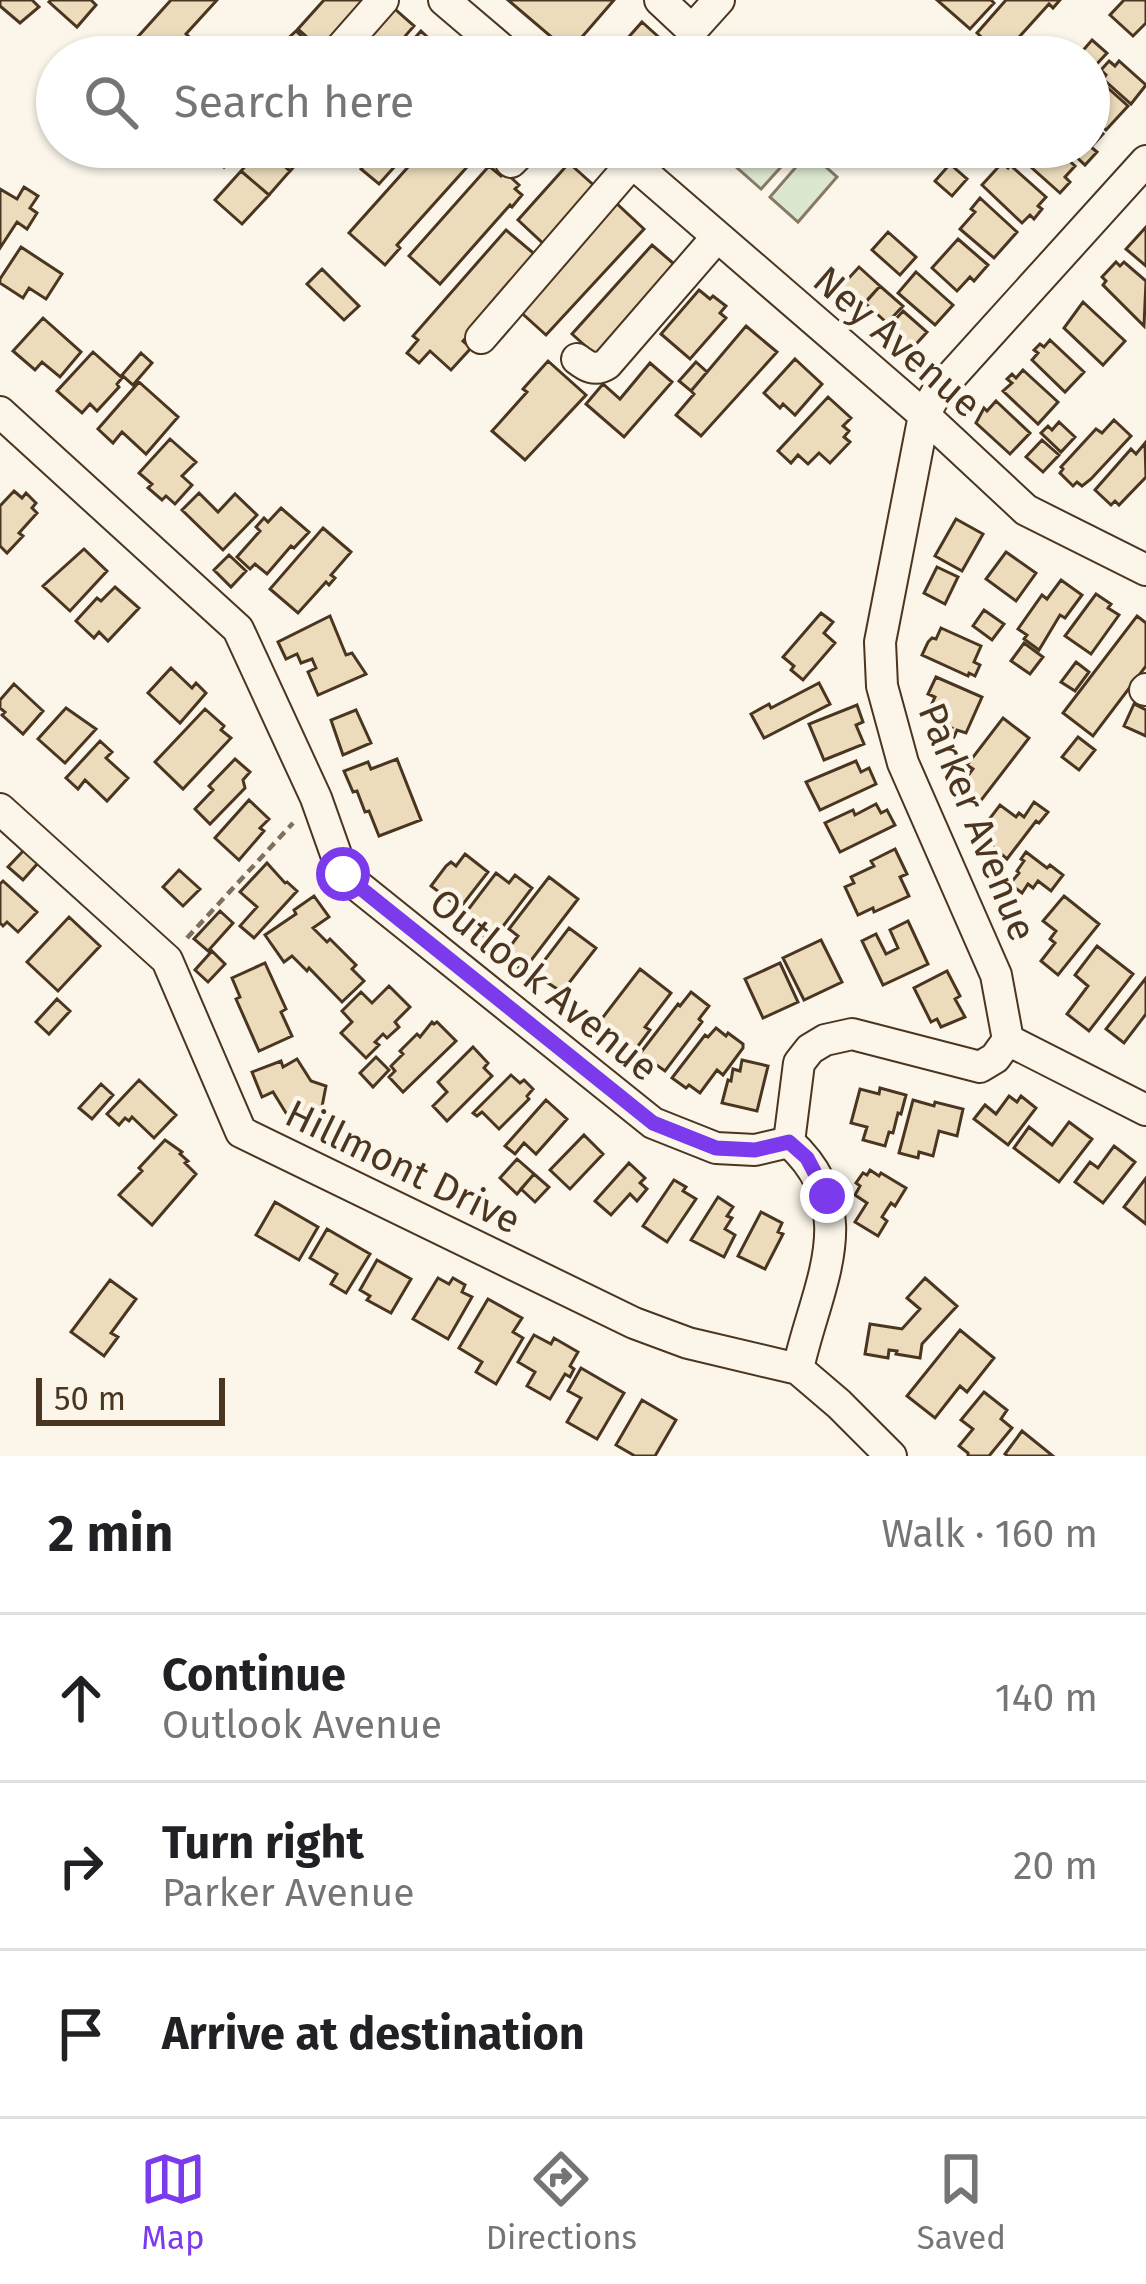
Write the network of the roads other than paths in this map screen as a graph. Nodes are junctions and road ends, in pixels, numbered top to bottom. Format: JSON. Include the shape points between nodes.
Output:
{"nodes":[{"id":1,"x":383,"y":0,"type":"edge"},
{"id":2,"x":444,"y":0,"type":"edge"},
{"id":3,"x":660,"y":0,"type":"edge"},
{"id":4,"x":719,"y":0,"type":"edge"},
{"id":5,"x":351,"y":36,"type":"edge"},
{"id":6,"x":486,"y":36,"type":"edge"},
{"id":7,"x":1146,"y":160,"type":"edge"},
{"id":8,"x":613,"y":168,"type":"edge"},
{"id":9,"x":638,"y":168,"type":"edge"},
{"id":10,"x":717,"y":237,"type":"junction"},
{"id":11,"x":481,"y":338,"type":"dead end"},
{"id":12,"x":577,"y":358,"type":"dead end"},
{"id":13,"x":0,"y":412,"type":"edge"},
{"id":14,"x":923,"y":415,"type":"junction"},
{"id":15,"x":1146,"y":570,"type":"edge"},
{"id":16,"x":0,"y":809,"type":"edge"},
{"id":17,"x":1008,"y":1040,"type":"junction"},
{"id":18,"x":1146,"y":1110,"type":"edge"},
{"id":19,"x":789,"y":1142,"type":"junction"},
{"id":20,"x":798,"y":1370,"type":"junction"},
{"id":21,"x":891,"y":1456,"type":"edge"}],
"edges":[{"from":1,"to":5,"type":"street"},
{"from":2,"to":6,"type":"street"},
{"from":3,"to":4,"type":"street","via":[[692,30]]},
{"from":7,"to":14,"type":"street","name":"Parker Avenue"},
{"from":8,"to":11,"type":"street"},
{"from":9,"to":10,"type":"street","name":"Ney Avenue"},
{"from":10,"to":12,"type":"street","via":[[610,361],[587,367]]},
{"from":10,"to":14,"type":"street","name":"Ney Avenue"},
{"from":13,"to":19,"type":"street","name":"Outlook Avenue","via":[[238,628],[343,874],[653,1123],[716,1148]]},
{"from":14,"to":15,"type":"street","name":"Ney Avenue","via":[[1026,510]]},
{"from":14,"to":17,"type":"street","name":"Parker Avenue","via":[[880,642],[882,686],[903,763],[996,975]]},
{"from":16,"to":20,"type":"street","name":"Hillmont Drive","via":[[167,960],[241,1132],[634,1323]]},
{"from":17,"to":18,"type":"street"},
{"from":17,"to":19,"type":"street","via":[[980,1067],[853,1034],[825,1040],[799,1063]]},
{"from":19,"to":20,"type":"street","via":[[827,1196],[831,1244]]},
{"from":20,"to":21,"type":"street","name":"Hillmont Drive"}]}
